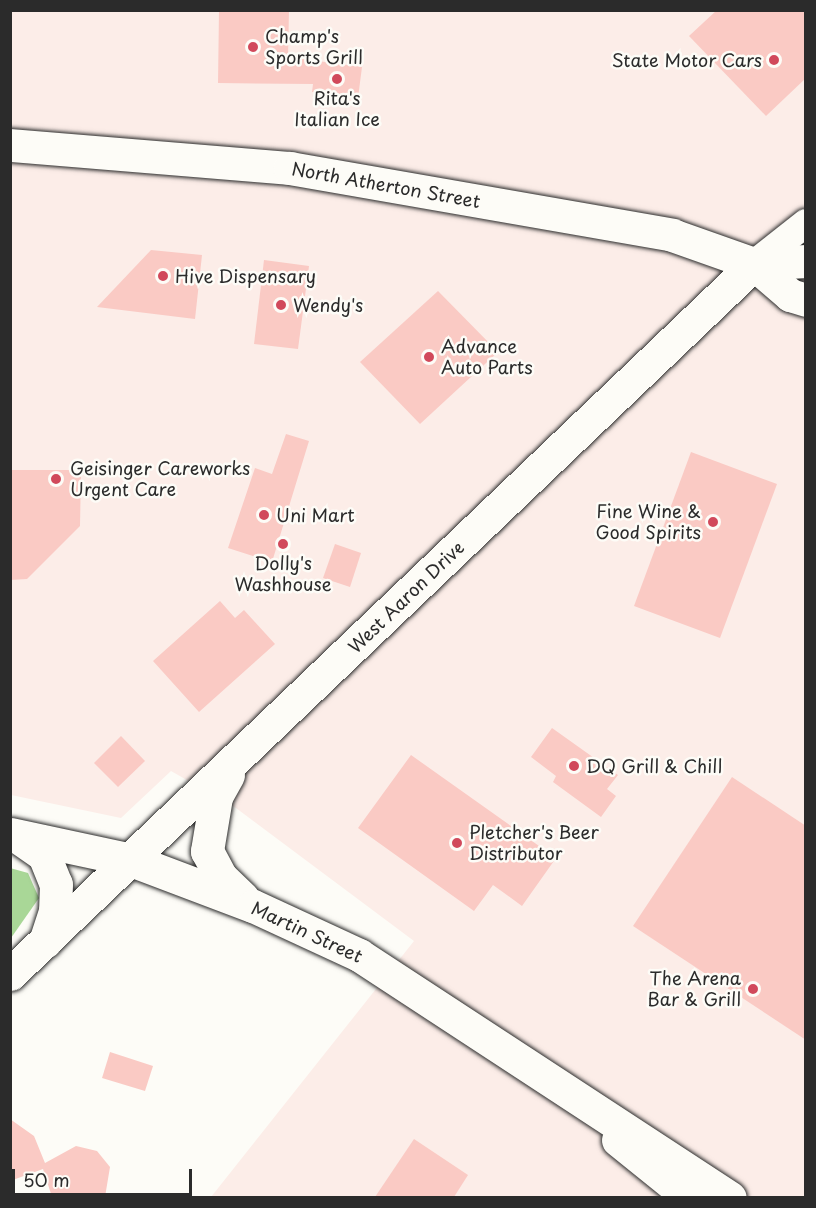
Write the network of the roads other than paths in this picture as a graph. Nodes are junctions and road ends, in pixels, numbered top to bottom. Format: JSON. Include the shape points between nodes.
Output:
{"nodes":[{"id":1,"x":10,"y":145,"type":"edge"},
{"id":2,"x":806,"y":223,"type":"edge"},
{"id":3,"x":806,"y":261,"type":"edge"},
{"id":4,"x":754,"y":264,"type":"junction"},
{"id":5,"x":806,"y":300,"type":"edge"},
{"id":6,"x":237,"y":759,"type":"junction"},
{"id":7,"x":10,"y":834,"type":"edge"},
{"id":8,"x":131,"y":860,"type":"junction"},
{"id":9,"x":254,"y":906,"type":"junction"},
{"id":10,"x":44,"y":943,"type":"junction"},
{"id":11,"x":10,"y":974,"type":"edge"},
{"id":12,"x":573,"y":1097,"type":"junction"},
{"id":13,"x":690,"y":1197,"type":"edge"},
{"id":14,"x":730,"y":1197,"type":"edge"}],
"edges":[{"from":1,"to":4,"type":"street","name":"North Atherton Street","via":[[290,168],[672,235]]},
{"from":2,"to":4,"type":"street","name":"West Aaron Drive"},
{"from":3,"to":4,"type":"street","name":"North Atherton Street"},
{"from":4,"to":5,"type":"street","name":"North Atherton Street","via":[[790,295]]},
{"from":4,"to":6,"type":"street","name":"West Aaron Drive"},
{"from":6,"to":8,"type":"street","name":"West Aaron Drive"},
{"from":6,"to":9,"type":"street","via":[[216,797],[207,851],[220,877]]},
{"from":7,"to":8,"type":"street","name":"Martin Street"},
{"from":7,"to":10,"type":"street","via":[[44,855],[57,884],[55,911]]},
{"from":8,"to":9,"type":"street","name":"Martin Street"},
{"from":8,"to":10,"type":"street","name":"West Aaron Drive"},
{"from":9,"to":12,"type":"street","name":"Martin Street","via":[[392,974]]},
{"from":10,"to":11,"type":"street","name":"West Aaron Drive"},
{"from":12,"to":13,"type":"street","name":"Martin Street","via":[[654,1173]]},
{"from":12,"to":14,"type":"street","name":"Martin Street","via":[[650,1142]]}]}
